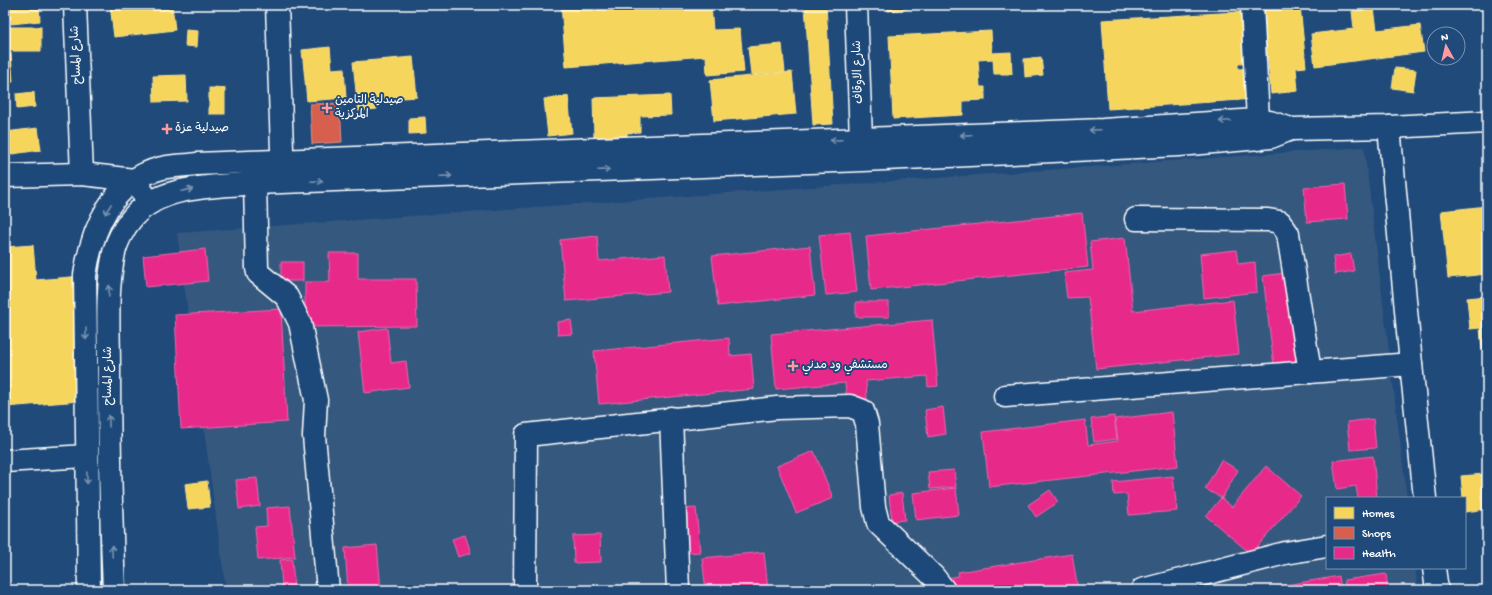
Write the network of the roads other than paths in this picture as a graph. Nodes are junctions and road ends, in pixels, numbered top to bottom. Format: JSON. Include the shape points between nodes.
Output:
{"nodes":[{"id":1,"x":75,"y":5,"type":"edge"},
{"id":2,"x":277,"y":5,"type":"edge"},
{"id":3,"x":856,"y":5,"type":"edge"},
{"id":4,"x":1252,"y":5,"type":"edge"},
{"id":5,"x":1487,"y":122,"type":"edge"},
{"id":6,"x":1389,"y":127,"type":"junction"},
{"id":7,"x":1258,"y":129,"type":"junction"},
{"id":8,"x":861,"y":139,"type":"junction"},
{"id":9,"x":704,"y":144,"type":"junction"},
{"id":10,"x":582,"y":160,"type":"junction"},
{"id":11,"x":282,"y":161,"type":"junction"},
{"id":12,"x":704,"y":166,"type":"junction"},
{"id":13,"x":82,"y":174,"type":"junction"},
{"id":14,"x":5,"y":176,"type":"edge"},
{"id":15,"x":134,"y":180,"type":"junction"},
{"id":16,"x":283,"y":182,"type":"junction"},
{"id":17,"x":255,"y":183,"type":"junction"},
{"id":18,"x":150,"y":203,"type":"junction"},
{"id":19,"x":1136,"y":219,"type":"dead end"},
{"id":20,"x":1410,"y":364,"type":"junction"},
{"id":21,"x":1310,"y":372,"type":"junction"},
{"id":22,"x":1005,"y":396,"type":"dead end"},
{"id":23,"x":671,"y":418,"type":"junction"},
{"id":24,"x":86,"y":456,"type":"junction"},
{"id":25,"x":5,"y":461,"type":"edge"},
{"id":26,"x":1425,"y":497,"type":"edge"},
{"id":27,"x":1326,"y":546,"type":"edge"},
{"id":28,"x":1434,"y":569,"type":"edge"},
{"id":29,"x":89,"y":590,"type":"edge"},
{"id":30,"x":114,"y":590,"type":"edge"},
{"id":31,"x":328,"y":590,"type":"edge"},
{"id":32,"x":525,"y":590,"type":"edge"},
{"id":33,"x":678,"y":590,"type":"edge"},
{"id":34,"x":944,"y":590,"type":"edge"},
{"id":35,"x":1142,"y":590,"type":"edge"},
{"id":36,"x":1437,"y":590,"type":"edge"}],
"edges":[{"from":1,"to":13,"type":"main road","name":"شارع المساح"},
{"from":2,"to":11,"type":"main road"},
{"from":3,"to":8,"type":"main road","name":"شارع الاوقاف"},
{"from":4,"to":7,"type":"main road"},
{"from":5,"to":6,"type":"main road"},
{"from":6,"to":7,"type":"main road","via":[[1291,129],[1270,122]]},
{"from":6,"to":20,"type":"main road"},
{"from":7,"to":8,"type":"main road","one_way":true,"via":[[1103,130]]},
{"from":7,"to":12,"type":"main road","via":[[1179,145]]},
{"from":8,"to":9,"type":"main road","one_way":true},
{"from":9,"to":10,"type":"main road"},
{"from":9,"to":12,"type":"main road"},
{"from":10,"to":11,"type":"main road"},
{"from":10,"to":12,"type":"main road","one_way":true},
{"from":16,"to":10,"type":"main road","name":"شارع المساح","one_way":true},
{"from":11,"to":15,"type":"main road","via":[[196,164],[162,168]]},
{"from":11,"to":16,"type":"main road"},
{"from":13,"to":14,"type":"main road"},
{"from":13,"to":15,"type":"main road"},
{"from":15,"to":18,"type":"main road"},
{"from":15,"to":24,"type":"main road","name":"شارع المساح","one_way":true,"via":[[111,203],[97,227],[88,252],[85,275]]},
{"from":16,"to":17,"type":"main road","name":"شارع المساح"},
{"from":18,"to":17,"type":"main road","name":"شارع المساح","one_way":true,"via":[[170,194],[198,188]]},
{"from":17,"to":31,"type":"main road","via":[[256,268],[258,273],[287,297],[300,323],[316,400],[314,436]]},
{"from":30,"to":18,"type":"main road","name":"شارع المساح","one_way":true,"via":[[109,397],[110,278],[113,256],[121,236],[133,217]]},
{"from":19,"to":21,"type":"main road","via":[[1280,222],[1288,234]]},
{"from":20,"to":21,"type":"main road"},
{"from":20,"to":26,"type":"main road"},
{"from":21,"to":22,"type":"main road"},
{"from":23,"to":32,"type":"main road","via":[[526,435]]},
{"from":23,"to":33,"type":"main road"},
{"from":23,"to":34,"type":"main road","via":[[776,408],[850,406],[863,411],[867,424],[874,507],[878,522]]},
{"from":24,"to":25,"type":"main road"},
{"from":24,"to":29,"type":"main road","name":"شارع المساح","one_way":true},
{"from":27,"to":35,"type":"main road","via":[[1277,555]]},
{"from":28,"to":36,"type":"main road"}]}
